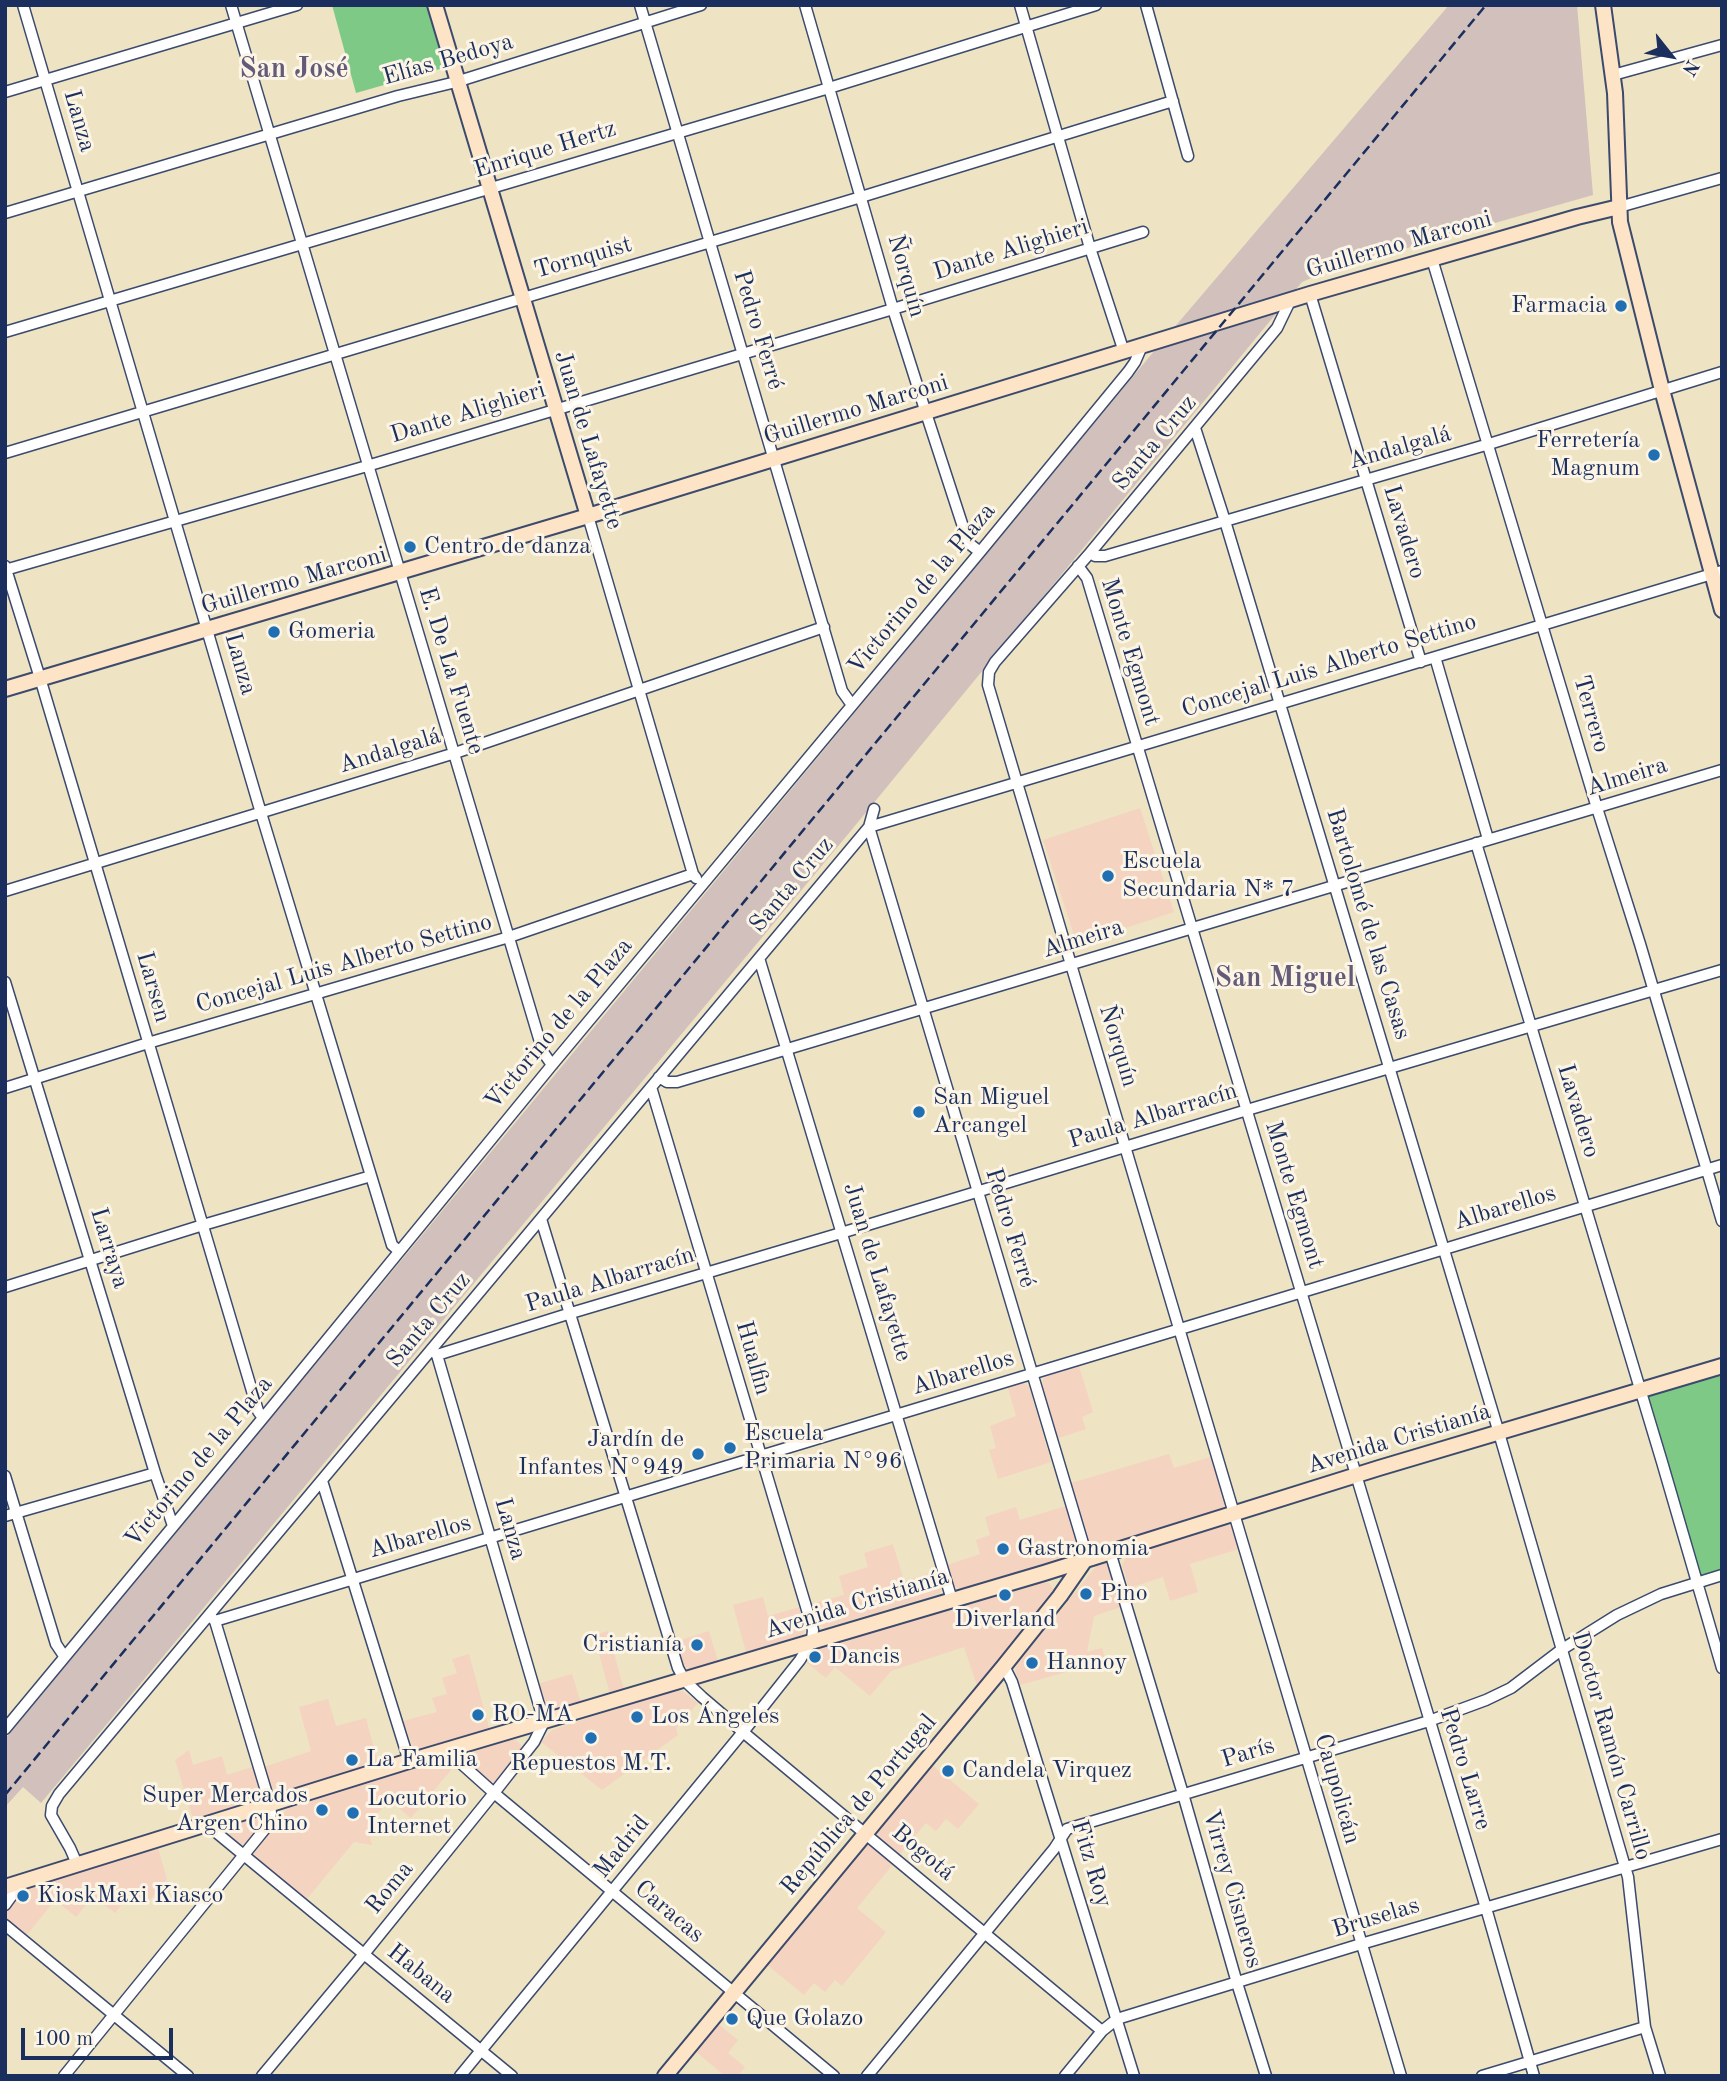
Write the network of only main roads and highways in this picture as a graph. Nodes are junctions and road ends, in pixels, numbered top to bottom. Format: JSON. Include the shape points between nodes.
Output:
{"nodes":[{"id":1,"x":435,"y":5,"type":"edge"},
{"id":2,"x":1603,"y":5,"type":"edge"},
{"id":3,"x":1619,"y":207,"type":"junction"},
{"id":4,"x":588,"y":516,"type":"junction"},
{"id":5,"x":1717,"y":572,"type":"edge"},
{"id":6,"x":1722,"y":610,"type":"edge"},
{"id":7,"x":5,"y":689,"type":"edge"},
{"id":8,"x":1722,"y":1366,"type":"edge"},
{"id":9,"x":1085,"y":1560,"type":"junction"},
{"id":10,"x":5,"y":1886,"type":"edge"},
{"id":11,"x":665,"y":2076,"type":"edge"}],
"edges":[{"from":1,"to":4,"type":"main road","name":"Juan de Lafayette"},
{"from":2,"to":3,"type":"main road","via":[[1613,75]]},
{"from":3,"to":4,"type":"main road","name":"Guillermo Marconi","via":[[1310,293]]},
{"from":3,"to":5,"type":"main road","via":[[1662,390]]},
{"from":4,"to":7,"type":"main road","name":"Guillermo Marconi"},
{"from":5,"to":6,"type":"main road"},
{"from":8,"to":9,"type":"main road","name":"Avenida Cristianía"},
{"from":9,"to":10,"type":"main road","name":"Avenida Cristianía"},
{"from":9,"to":11,"type":"main road","name":"República de Portugal","via":[[1004,1666]]}]}
